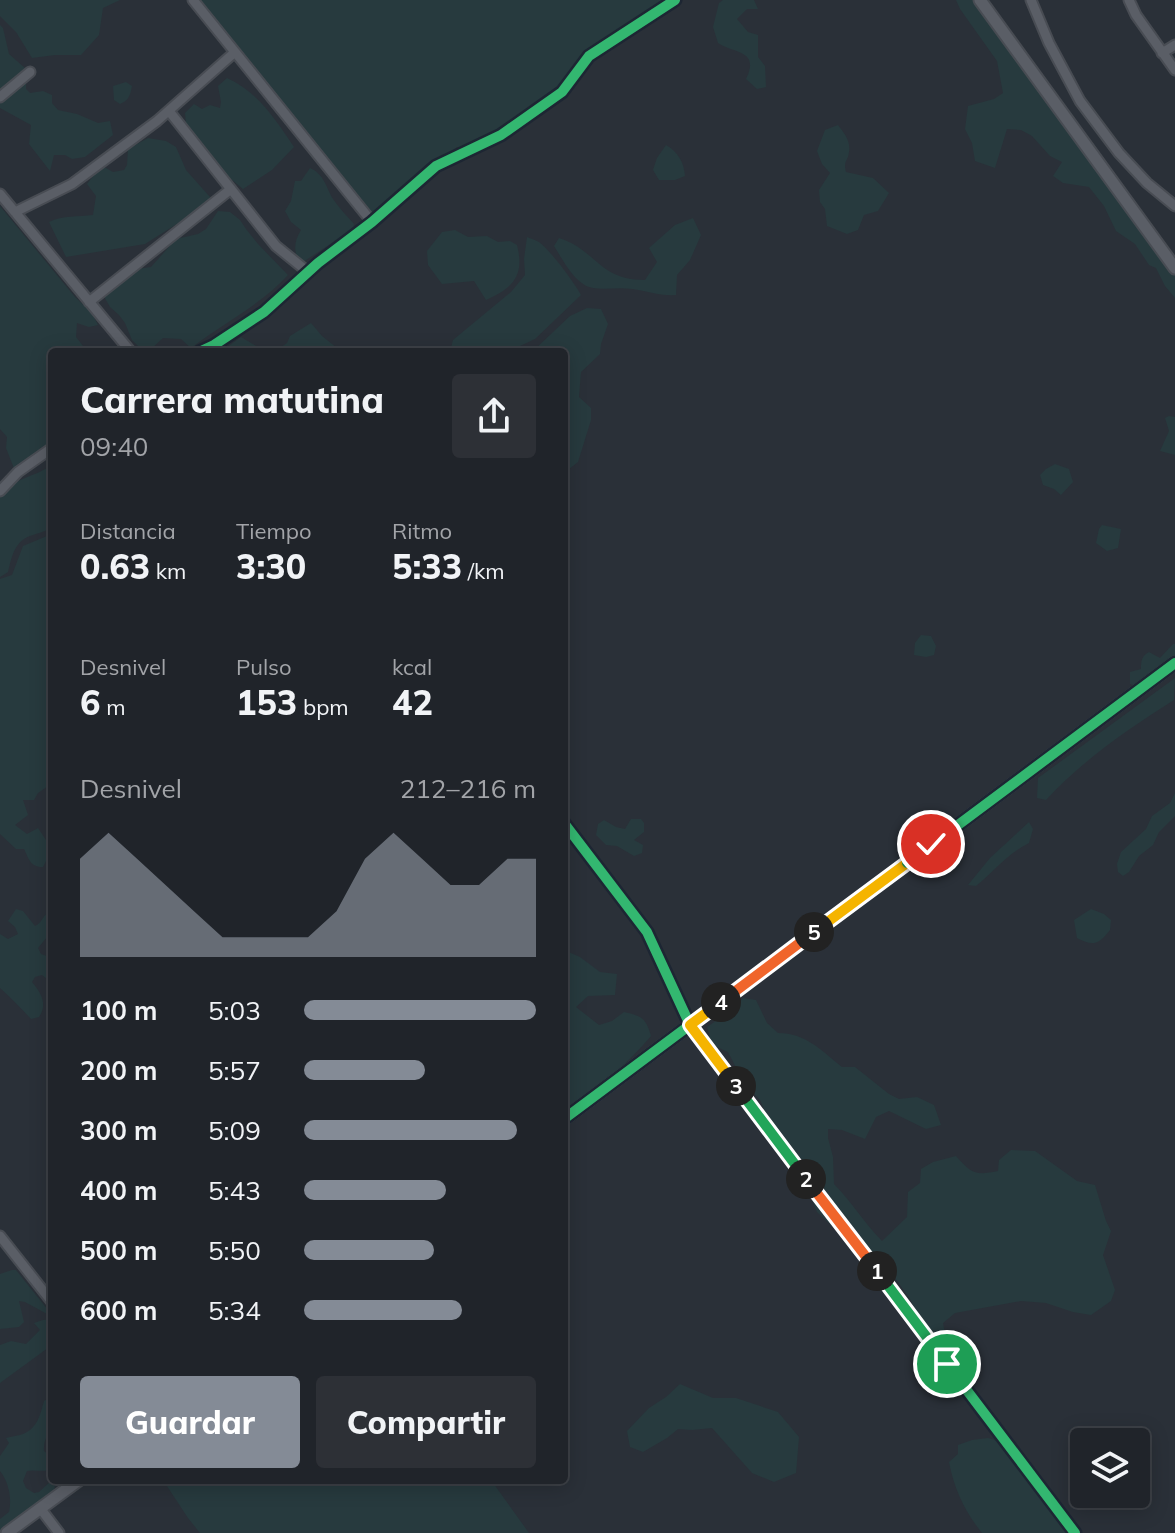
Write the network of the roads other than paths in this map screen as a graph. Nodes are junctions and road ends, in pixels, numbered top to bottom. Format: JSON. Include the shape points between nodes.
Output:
{"nodes":[{"id":1,"x":193,"y":0,"type":"edge"},
{"id":2,"x":675,"y":0,"type":"edge"},
{"id":3,"x":980,"y":0,"type":"edge"},
{"id":4,"x":1031,"y":0,"type":"edge"},
{"id":5,"x":1129,"y":0,"type":"edge"},
{"id":6,"x":1175,"y":45,"type":"edge"},
{"id":7,"x":235,"y":52,"type":"junction"},
{"id":8,"x":1162,"y":53,"type":"junction"},
{"id":9,"x":1175,"y":70,"type":"edge"},
{"id":10,"x":30,"y":72,"type":"dead end"},
{"id":11,"x":0,"y":97,"type":"edge"},
{"id":12,"x":169,"y":111,"type":"junction"},
{"id":13,"x":231,"y":189,"type":"junction"},
{"id":14,"x":0,"y":194,"type":"edge"},
{"id":15,"x":1175,"y":206,"type":"edge"},
{"id":16,"x":15,"y":212,"type":"junction"},
{"id":17,"x":372,"y":222,"type":"junction"},
{"id":18,"x":1175,"y":268,"type":"edge"},
{"id":19,"x":308,"y":272,"type":"junction"},
{"id":20,"x":89,"y":302,"type":"junction"},
{"id":21,"x":128,"y":348,"type":"edge"},
{"id":22,"x":208,"y":348,"type":"edge"},
{"id":23,"x":48,"y":451,"type":"edge"},
{"id":24,"x":0,"y":491,"type":"edge"},
{"id":25,"x":1175,"y":663,"type":"edge"},
{"id":26,"x":568,"y":828,"type":"edge"},
{"id":27,"x":690,"y":1025,"type":"junction"},
{"id":28,"x":568,"y":1116,"type":"edge"},
{"id":29,"x":0,"y":1236,"type":"edge"},
{"id":30,"x":48,"y":1297,"type":"edge"},
{"id":31,"x":73,"y":1484,"type":"edge"},
{"id":32,"x":40,"y":1508,"type":"junction"},
{"id":33,"x":7,"y":1533,"type":"edge"},
{"id":34,"x":59,"y":1533,"type":"edge"},
{"id":35,"x":1075,"y":1533,"type":"edge"}],
"edges":[{"from":1,"to":7,"type":"street"},
{"from":2,"to":17,"type":"street","via":[[589,56],[562,92],[501,135],[436,166]]},
{"from":3,"to":18,"type":"street"},
{"from":4,"to":15,"type":"street","via":[[1080,101],[1119,153]]},
{"from":5,"to":8,"type":"street"},
{"from":6,"to":8,"type":"street"},
{"from":7,"to":12,"type":"street"},
{"from":7,"to":17,"type":"street"},
{"from":8,"to":9,"type":"street"},
{"from":10,"to":11,"type":"street"},
{"from":12,"to":13,"type":"street"},
{"from":12,"to":16,"type":"street","via":[[72,184]]},
{"from":13,"to":19,"type":"street","via":[[276,246]]},
{"from":13,"to":20,"type":"street"},
{"from":14,"to":16,"type":"street"},
{"from":16,"to":20,"type":"street"},
{"from":17,"to":19,"type":"street"},
{"from":19,"to":22,"type":"street","via":[[264,312]]},
{"from":20,"to":21,"type":"street"},
{"from":23,"to":24,"type":"street"},
{"from":25,"to":27,"type":"street"},
{"from":26,"to":27,"type":"street","via":[[647,932]]},
{"from":27,"to":28,"type":"street"},
{"from":27,"to":35,"type":"street"},
{"from":29,"to":30,"type":"street"},
{"from":31,"to":32,"type":"street"},
{"from":32,"to":33,"type":"street"},
{"from":32,"to":34,"type":"street"}]}
